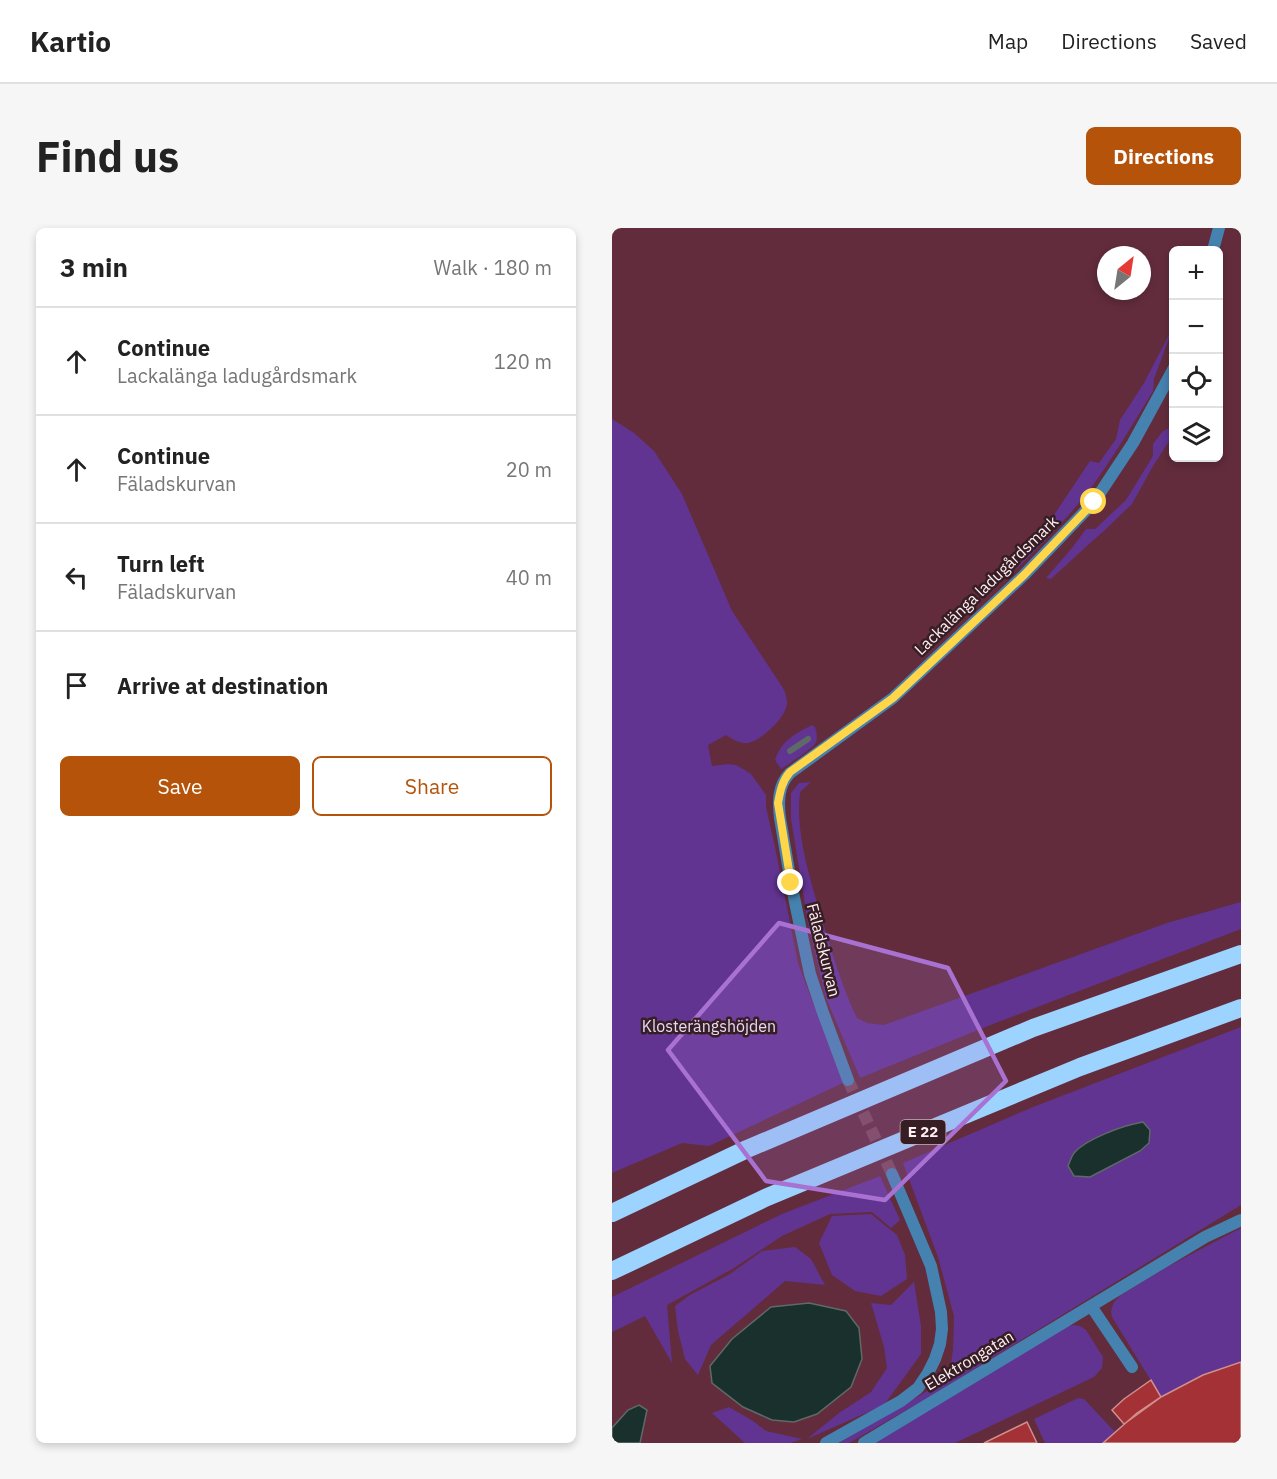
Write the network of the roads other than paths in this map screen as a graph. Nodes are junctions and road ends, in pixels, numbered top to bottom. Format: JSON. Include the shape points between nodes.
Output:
{"nodes":[{"id":1,"x":1218,"y":228,"type":"edge"},
{"id":2,"x":1214,"y":246,"type":"edge"},
{"id":3,"x":1169,"y":376,"type":"edge"},
{"id":4,"x":833,"y":742,"type":"joint"},
{"id":5,"x":1241,"y":954,"type":"edge"},
{"id":6,"x":1241,"y":1008,"type":"edge"},
{"id":7,"x":848,"y":1080,"type":"tunnel mouth"},
{"id":8,"x":892,"y":1174,"type":"tunnel mouth"},
{"id":9,"x":612,"y":1213,"type":"edge"},
{"id":10,"x":1241,"y":1220,"type":"edge"},
{"id":11,"x":612,"y":1271,"type":"edge"},
{"id":12,"x":1090,"y":1306,"type":"junction"},
{"id":13,"x":1132,"y":1367,"type":"dead end"},
{"id":14,"x":826,"y":1443,"type":"edge"},
{"id":15,"x":864,"y":1443,"type":"edge"}],
"edges":[{"from":1,"to":2,"type":"street"},
{"from":3,"to":4,"type":"street","name":"Lackalänga ladugårdsmark","via":[[1133,443],[1094,502],[1024,575],[893,698]]},
{"from":4,"to":7,"type":"street","name":"Fäladskurvan","via":[[790,772],[778,803],[810,974]]},
{"from":5,"to":9,"type":"highway","via":[[1033,1028],[747,1149]]},
{"from":6,"to":11,"type":"highway","number":"E 22","via":[[1058,1076],[765,1198]]},
{"from":8,"to":14,"type":"street","via":[[931,1266],[941,1312],[940,1344],[918,1388]]},
{"from":10,"to":12,"type":"street","name":"Elektrongatan","via":[[1204,1237]]},
{"from":12,"to":13,"type":"street"},
{"from":12,"to":15,"type":"street","name":"Elektrongatan"}]}
